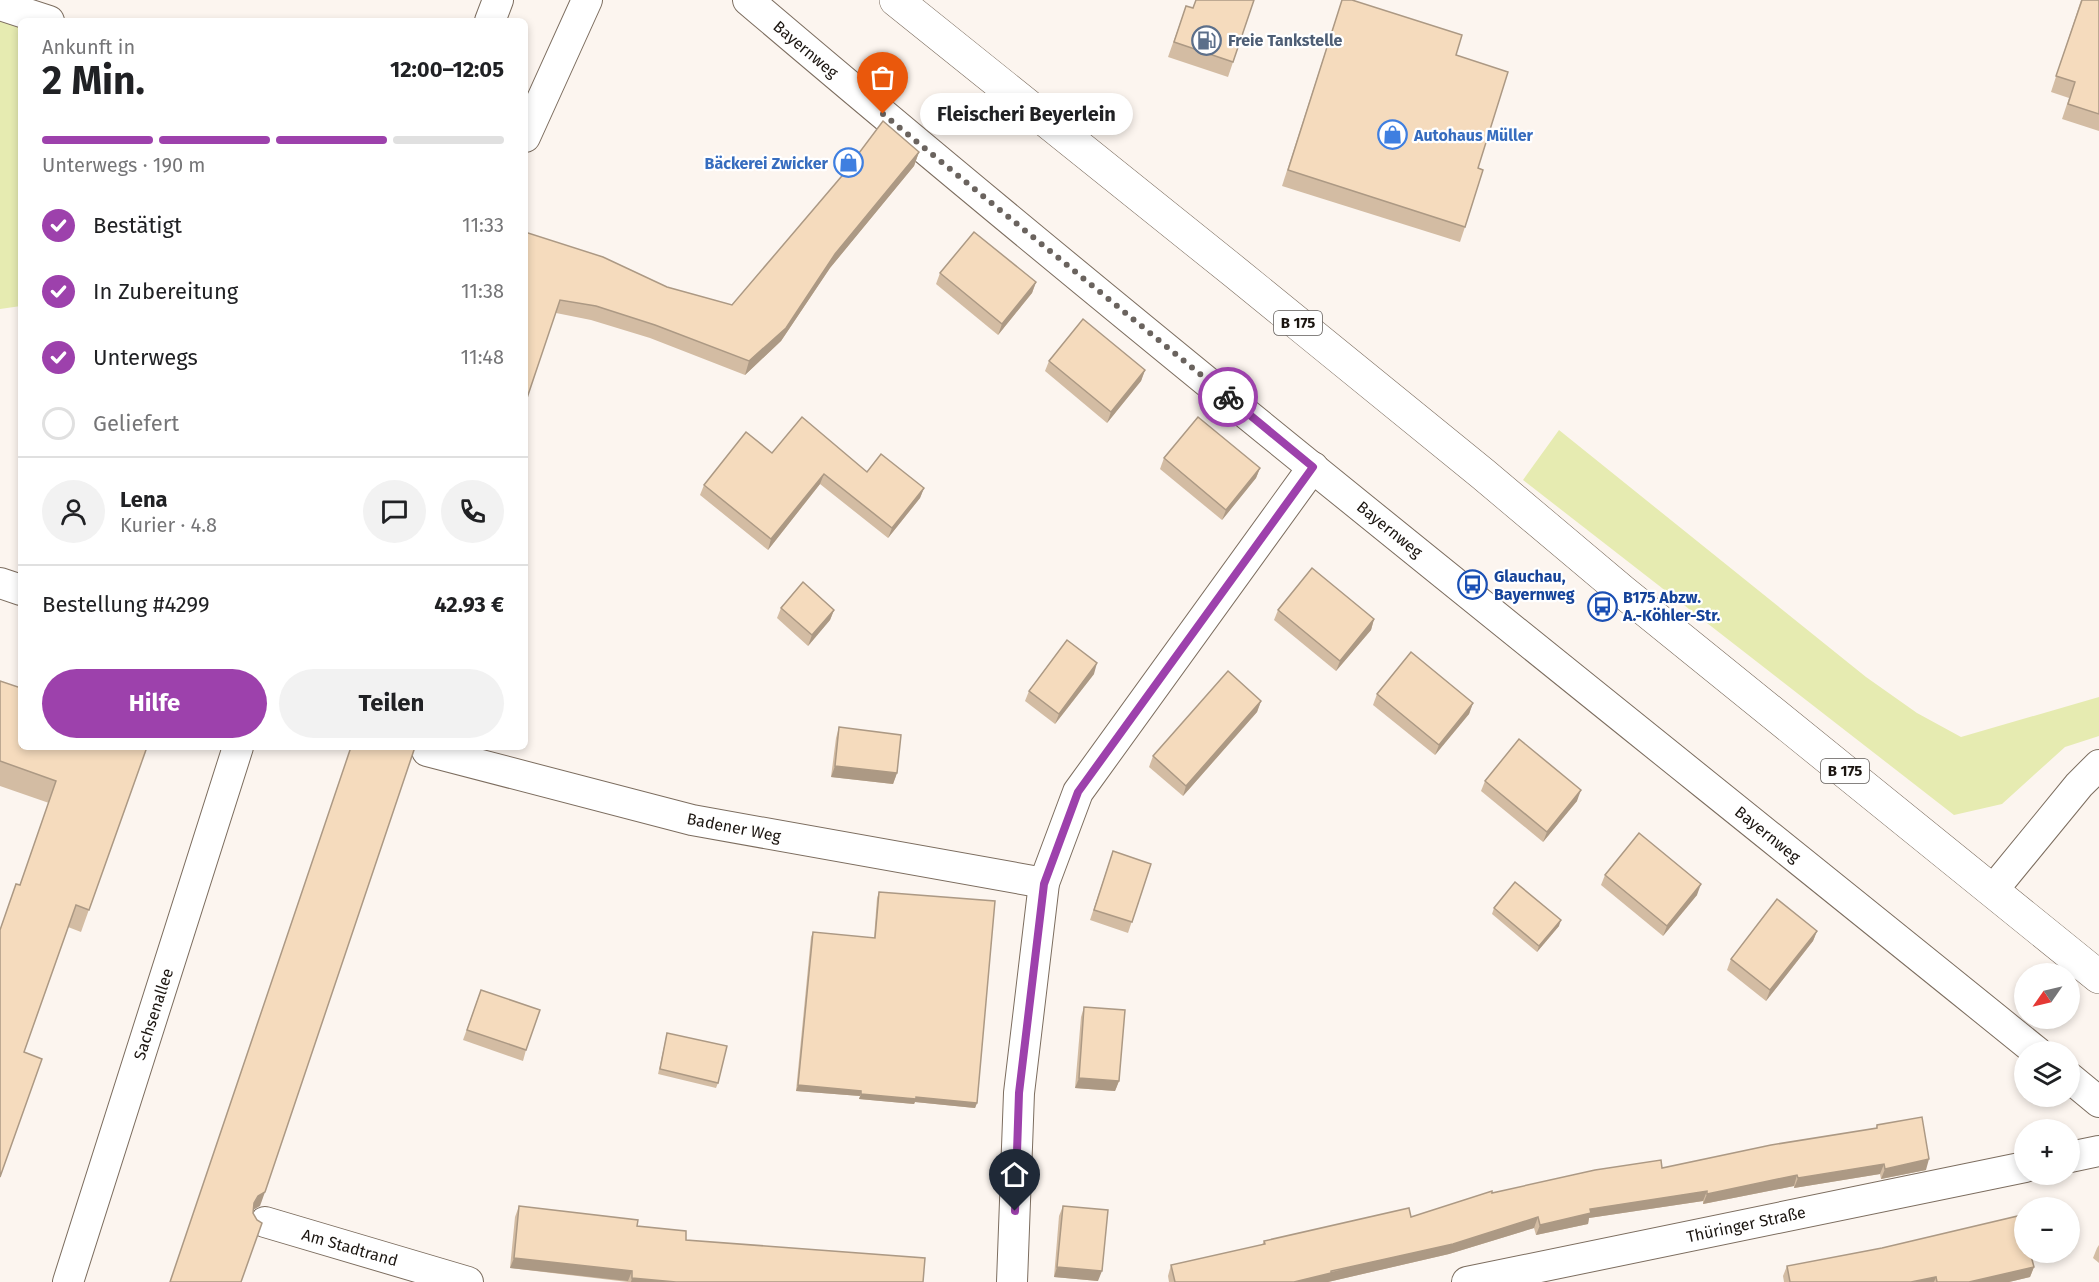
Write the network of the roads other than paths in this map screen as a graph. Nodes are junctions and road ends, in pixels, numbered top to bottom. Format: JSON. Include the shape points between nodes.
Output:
{"nodes":[{"id":1,"x":498,"y":0,"type":"edge"},
{"id":2,"x":587,"y":0,"type":"edge"},
{"id":3,"x":748,"y":0,"type":"edge"},
{"id":4,"x":896,"y":0,"type":"edge"},
{"id":5,"x":0,"y":5,"type":"edge"},
{"id":6,"x":40,"y":18,"type":"edge"},
{"id":7,"x":491,"y":18,"type":"edge"},
{"id":8,"x":528,"y":130,"type":"edge"},
{"id":9,"x":1313,"y":467,"type":"junction"},
{"id":10,"x":0,"y":583,"type":"edge"},
{"id":11,"x":18,"y":589,"type":"edge"},
{"id":12,"x":237,"y":750,"type":"edge"},
{"id":13,"x":427,"y":751,"type":"dead end"},
{"id":14,"x":2099,"y":765,"type":"edge"},
{"id":15,"x":1044,"y":884,"type":"junction"},
{"id":16,"x":1993,"y":890,"type":"junction"},
{"id":17,"x":2099,"y":977,"type":"edge"},
{"id":18,"x":2023,"y":1041,"type":"edge"},
{"id":19,"x":2080,"y":1086,"type":"edge"},
{"id":20,"x":2099,"y":1102,"type":"edge"},
{"id":21,"x":2099,"y":1151,"type":"edge"},
{"id":22,"x":2080,"y":1155,"type":"edge"},
{"id":23,"x":2014,"y":1169,"type":"edge"},
{"id":24,"x":265,"y":1222,"type":"dead end"},
{"id":25,"x":68,"y":1282,"type":"edge"},
{"id":26,"x":468,"y":1282,"type":"edge"},
{"id":27,"x":1012,"y":1282,"type":"edge"},
{"id":28,"x":1467,"y":1282,"type":"edge"}],
"edges":[{"from":1,"to":7,"type":"street"},
{"from":2,"to":8,"type":"street"},
{"from":3,"to":9,"type":"street","name":"Bayernweg"},
{"from":4,"to":16,"type":"main road","number":"B 175"},
{"from":5,"to":6,"type":"street"},
{"from":9,"to":15,"type":"street","via":[[1078,792]]},
{"from":9,"to":18,"type":"street","name":"Bayernweg"},
{"from":10,"to":11,"type":"street"},
{"from":12,"to":25,"type":"street","name":"Sachsenallee"},
{"from":13,"to":15,"type":"street","name":"Badener Weg","via":[[692,820]]},
{"from":14,"to":16,"type":"street"},
{"from":15,"to":27,"type":"street","via":[[1019,1093]]},
{"from":16,"to":17,"type":"main road","number":"B 175"},
{"from":19,"to":20,"type":"street"},
{"from":21,"to":22,"type":"street"},
{"from":23,"to":28,"type":"street","name":"Thüringer Straße"},
{"from":24,"to":26,"type":"street","name":"Am Stadtrand"}]}
